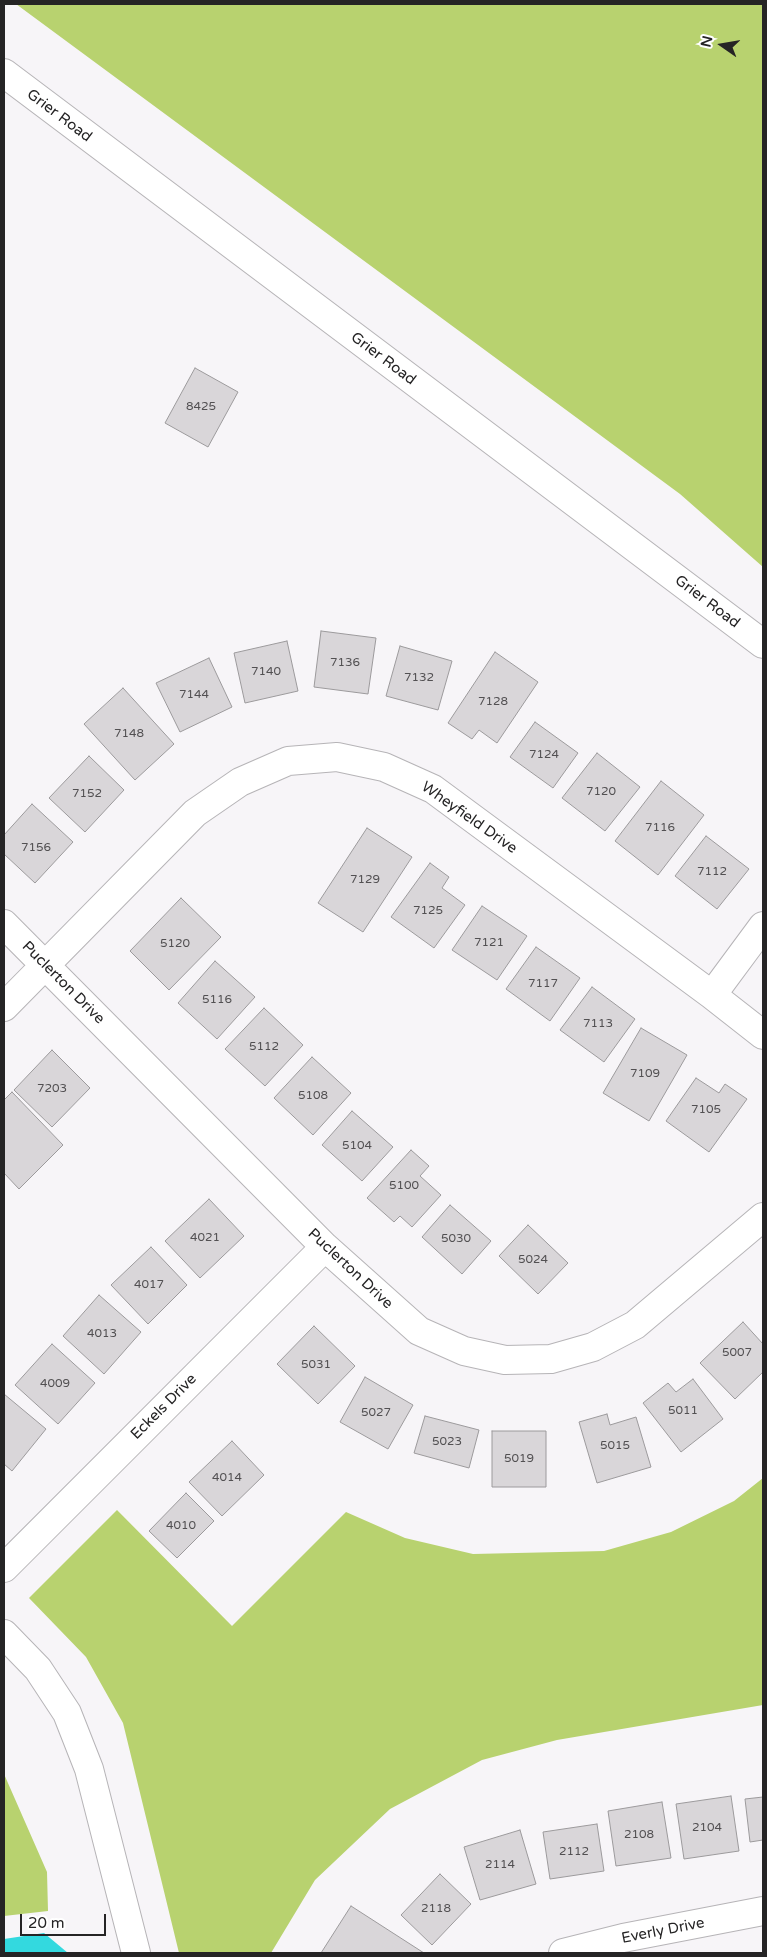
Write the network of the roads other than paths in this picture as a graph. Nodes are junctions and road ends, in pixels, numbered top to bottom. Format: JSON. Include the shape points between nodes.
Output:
{"nodes":[{"id":1,"x":4,"y":73,"type":"edge"},
{"id":2,"x":763,"y":644,"type":"edge"},
{"id":3,"x":4,"y":924,"type":"edge"},
{"id":4,"x":763,"y":926,"type":"edge"},
{"id":5,"x":45,"y":966,"type":"junction"},
{"id":6,"x":712,"y":995,"type":"junction"},
{"id":7,"x":4,"y":1007,"type":"edge"},
{"id":8,"x":763,"y":1035,"type":"edge"},
{"id":9,"x":763,"y":1217,"type":"edge"},
{"id":10,"x":325,"y":1247,"type":"junction"},
{"id":11,"x":4,"y":1568,"type":"edge"},
{"id":12,"x":4,"y":1634,"type":"edge"},
{"id":13,"x":763,"y":1911,"type":"edge"},
{"id":14,"x":136,"y":1953,"type":"edge"},
{"id":15,"x":563,"y":1953,"type":"edge"}],
"edges":[{"from":1,"to":2,"type":"street","name":"Grier Road"},
{"from":3,"to":5,"type":"street","name":"Puclerton Drive"},
{"from":4,"to":6,"type":"street"},
{"from":5,"to":6,"type":"street","name":"Wheyfield Drive","via":[[195,813],[240,782],[288,761],[337,757],[384,767],[433,789]]},
{"from":5,"to":7,"type":"street","name":"Wheyfield Drive"},
{"from":5,"to":10,"type":"street","name":"Puclerton Drive"},
{"from":6,"to":8,"type":"street","name":"Wheyfield Drive"},
{"from":9,"to":10,"type":"street","name":"Puclerton Drive","via":[[634,1325],[593,1347],[551,1359],[505,1360],[464,1351],[419,1331]]},
{"from":10,"to":11,"type":"street","name":"Eckels Drive"},
{"from":12,"to":14,"type":"street","via":[[38,1669],[67,1713],[89,1769]]},
{"from":13,"to":15,"type":"street","name":"Everly Drive"}]}
